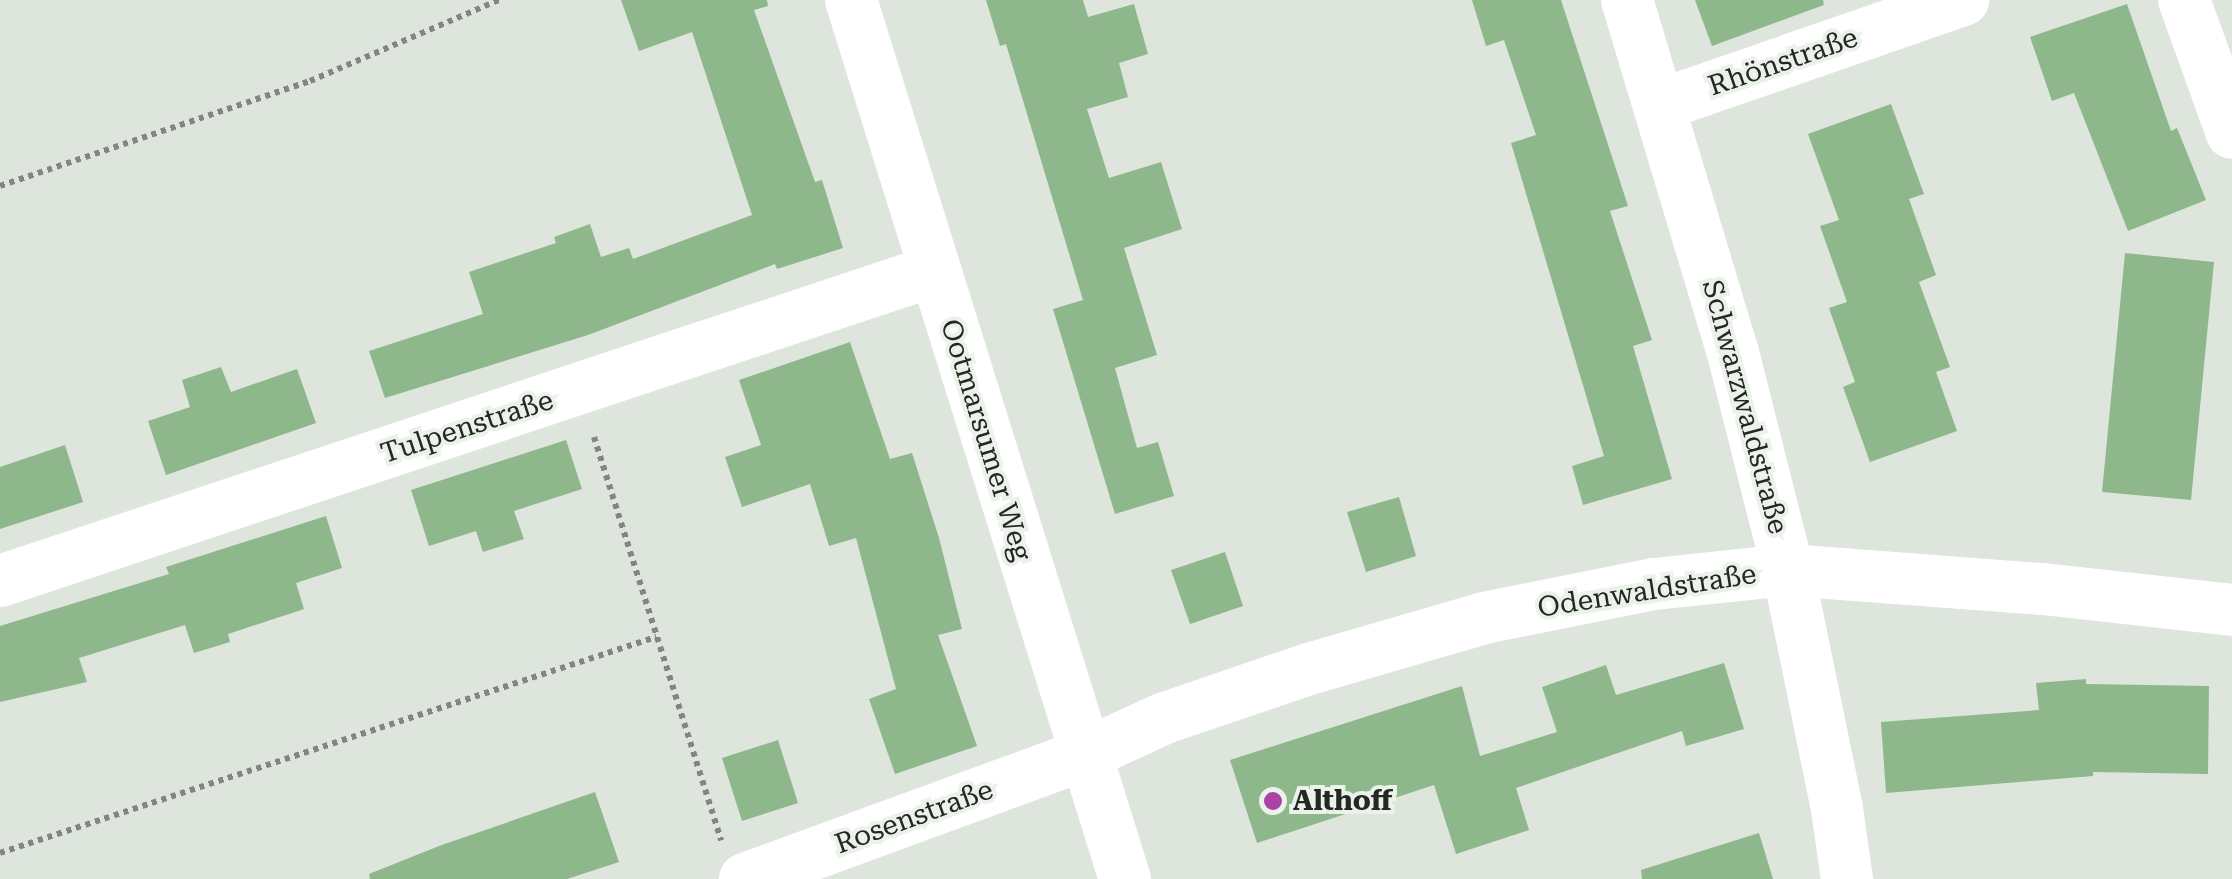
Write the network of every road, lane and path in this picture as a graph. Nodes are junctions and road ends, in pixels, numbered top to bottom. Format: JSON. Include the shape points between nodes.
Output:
{"nodes":[{"id":1,"x":500,"y":0,"type":"edge"},
{"id":2,"x":851,"y":0,"type":"edge"},
{"id":3,"x":1627,"y":0,"type":"edge"},
{"id":4,"x":1963,"y":0,"type":"edge"},
{"id":5,"x":2184,"y":0,"type":"edge"},
{"id":6,"x":1660,"y":105,"type":"junction"},
{"id":7,"x":2232,"y":132,"type":"edge"},
{"id":8,"x":0,"y":186,"type":"edge"},
{"id":9,"x":933,"y":271,"type":"junction"},
{"id":10,"x":579,"y":390,"type":"junction"},
{"id":11,"x":1788,"y":570,"type":"junction"},
{"id":12,"x":0,"y":581,"type":"edge"},
{"id":13,"x":2232,"y":610,"type":"edge"},
{"id":14,"x":656,"y":636,"type":"junction"},
{"id":15,"x":1084,"y":755,"type":"junction"},
{"id":16,"x":0,"y":853,"type":"edge"},
{"id":17,"x":733,"y":860,"type":"edge"},
{"id":18,"x":1126,"y":879,"type":"edge"},
{"id":19,"x":1847,"y":879,"type":"edge"}],
"edges":[{"from":1,"to":8,"type":"path","via":[[310,80]]},
{"from":2,"to":9,"type":"street","name":"Ootmarsumer Weg"},
{"from":3,"to":6,"type":"street","name":"Schwarzwaldstraße"},
{"from":4,"to":6,"type":"street","name":"Rhönstraße"},
{"from":5,"to":7,"type":"street"},
{"from":6,"to":11,"type":"street","name":"Schwarzwaldstraße"},
{"from":9,"to":10,"type":"street","name":"Tulpenstraße"},
{"from":9,"to":15,"type":"street","name":"Ootmarsumer Weg"},
{"from":10,"to":12,"type":"street","name":"Tulpenstraße"},
{"from":10,"to":14,"type":"path"},
{"from":11,"to":13,"type":"street","name":"Odenwaldstraße"},
{"from":11,"to":15,"type":"street","name":"Odenwaldstraße","via":[[1654,584],[1484,618],[1164,718]]},
{"from":11,"to":19,"type":"street","name":"Schwarzwaldstraße"},
{"from":14,"to":16,"type":"path"},
{"from":14,"to":17,"type":"path"},
{"from":15,"to":17,"type":"street","name":"Rosenstraße"},
{"from":15,"to":18,"type":"street","name":"Ootmarsumer Weg"}]}
